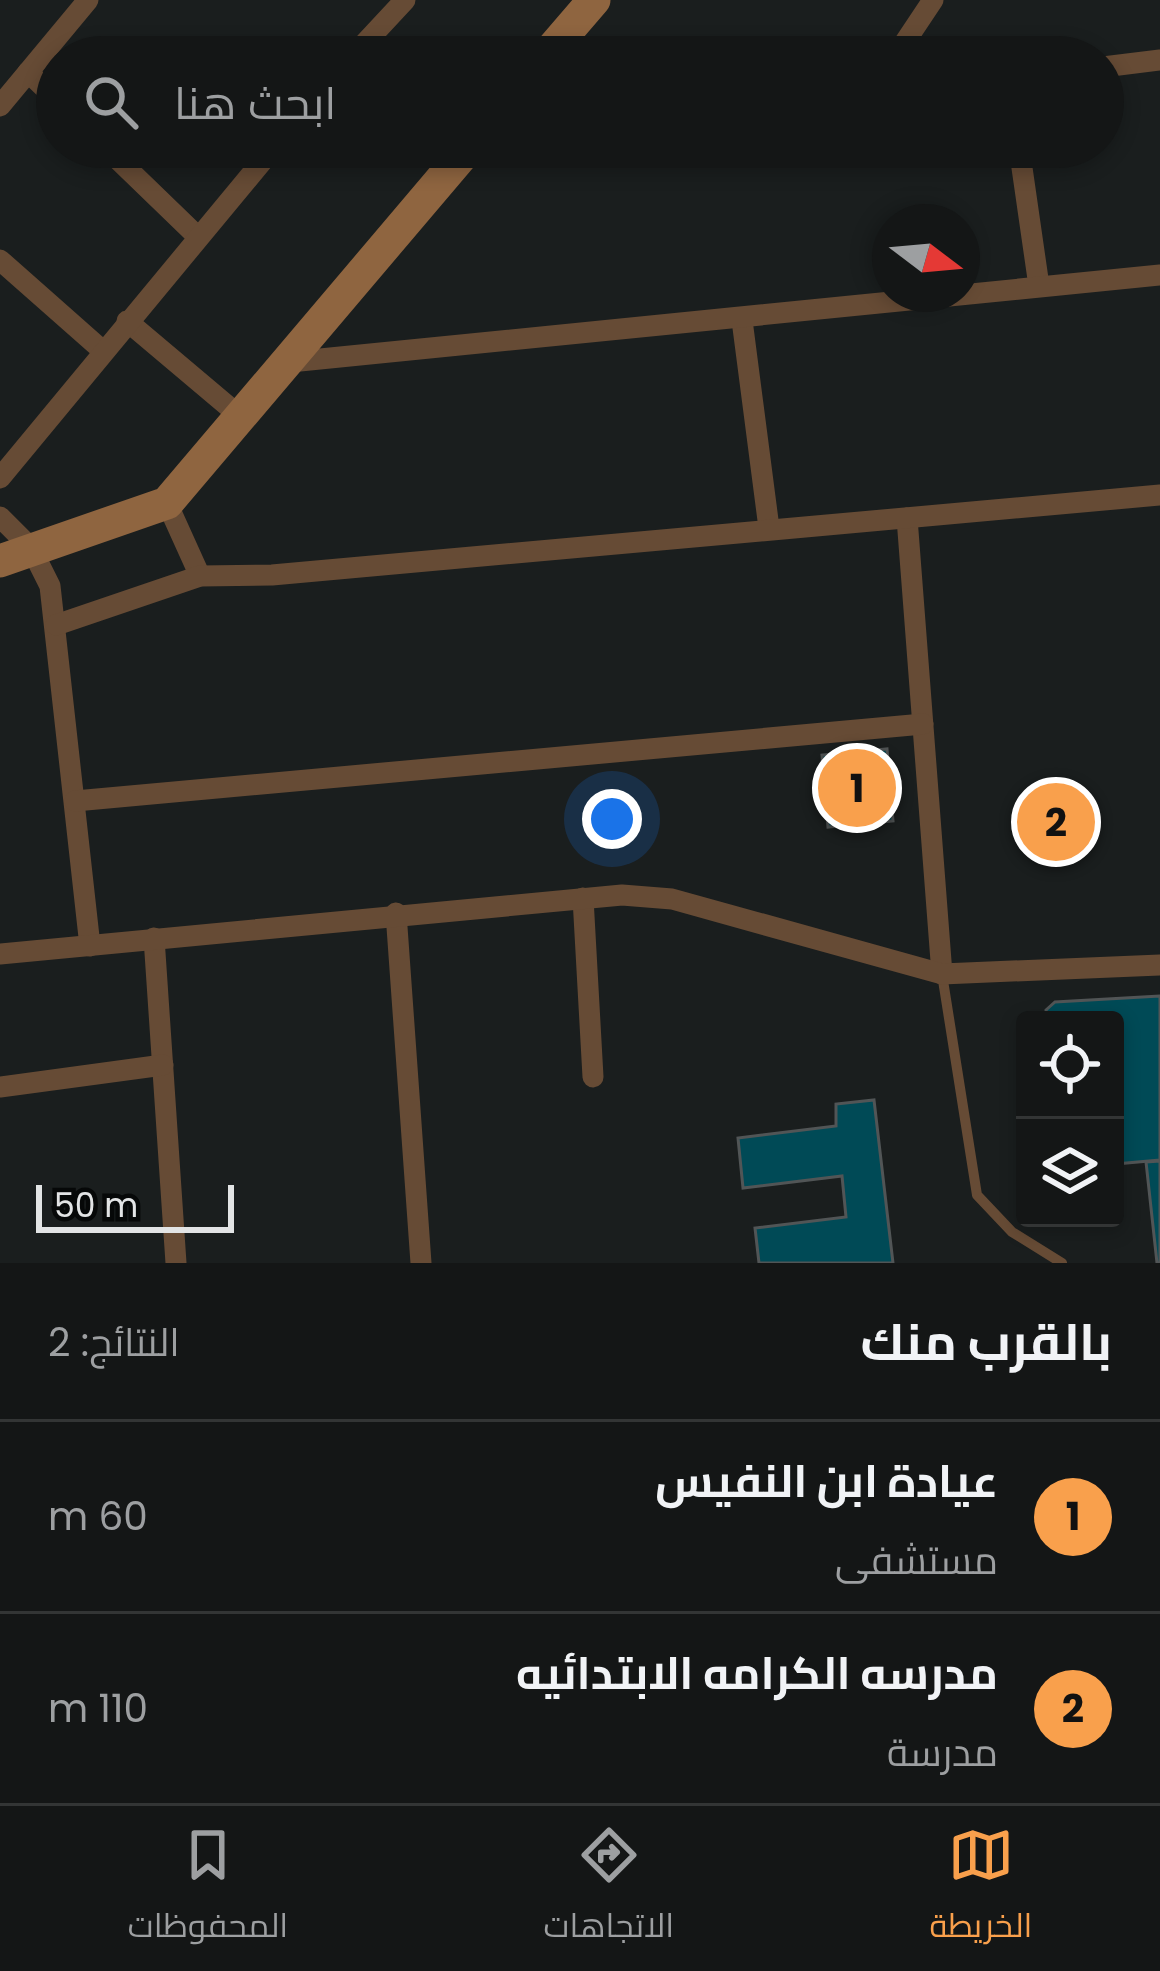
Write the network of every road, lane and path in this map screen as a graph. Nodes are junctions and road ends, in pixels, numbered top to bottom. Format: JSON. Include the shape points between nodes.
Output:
{"nodes":[{"id":1,"x":88,"y":0,"type":"edge"},
{"id":2,"x":405,"y":0,"type":"edge"},
{"id":3,"x":594,"y":0,"type":"edge"},
{"id":4,"x":933,"y":0,"type":"edge"},
{"id":5,"x":58,"y":36,"type":"edge"},
{"id":6,"x":372,"y":36,"type":"edge"},
{"id":7,"x":563,"y":36,"type":"edge"},
{"id":8,"x":909,"y":36,"type":"edge"},
{"id":9,"x":1160,"y":60,"type":"edge"},
{"id":10,"x":36,"y":63,"type":"edge"},
{"id":11,"x":1124,"y":64,"type":"edge"},
{"id":12,"x":28,"y":73,"type":"junction"},
{"id":13,"x":36,"y":80,"type":"edge"},
{"id":14,"x":0,"y":106,"type":"edge"},
{"id":15,"x":127,"y":168,"type":"edge"},
{"id":16,"x":256,"y":168,"type":"edge"},
{"id":17,"x":452,"y":168,"type":"edge"},
{"id":18,"x":1022,"y":168,"type":"edge"},
{"id":19,"x":197,"y":236,"type":"junction"},
{"id":20,"x":0,"y":260,"type":"edge"},
{"id":21,"x":1160,"y":275,"type":"edge"},
{"id":22,"x":1039,"y":286,"type":"junction"},
{"id":23,"x":742,"y":320,"type":"junction"},
{"id":24,"x":127,"y":321,"type":"junction"},
{"id":25,"x":103,"y":351,"type":"junction"},
{"id":26,"x":290,"y":362,"type":"junction"},
{"id":27,"x":242,"y":418,"type":"junction"},
{"id":28,"x":0,"y":478,"type":"edge"},
{"id":29,"x":1160,"y":495,"type":"edge"},
{"id":30,"x":167,"y":503,"type":"junction"},
{"id":31,"x":0,"y":518,"type":"edge"},
{"id":32,"x":908,"y":518,"type":"junction"},
{"id":33,"x":769,"y":528,"type":"junction"},
{"id":34,"x":16,"y":554,"type":"edge"},
{"id":35,"x":200,"y":576,"type":"junction"},
{"id":36,"x":56,"y":625,"type":"junction"},
{"id":37,"x":923,"y":724,"type":"junction"},
{"id":38,"x":75,"y":801,"type":"junction"},
{"id":39,"x":583,"y":898,"type":"junction"},
{"id":40,"x":396,"y":913,"type":"junction"},
{"id":41,"x":154,"y":938,"type":"junction"},
{"id":42,"x":90,"y":946,"type":"junction"},
{"id":43,"x":0,"y":954,"type":"edge"},
{"id":44,"x":1160,"y":965,"type":"edge"},
{"id":45,"x":942,"y":974,"type":"junction"},
{"id":46,"x":163,"y":1066,"type":"junction"},
{"id":47,"x":593,"y":1076,"type":"dead end"},
{"id":48,"x":0,"y":1087,"type":"edge"},
{"id":49,"x":176,"y":1263,"type":"edge"},
{"id":50,"x":422,"y":1263,"type":"edge"},
{"id":51,"x":1062,"y":1263,"type":"edge"}],
"edges":[{"from":1,"to":5,"type":"street"},
{"from":2,"to":6,"type":"street"},
{"from":3,"to":7,"type":"street"},
{"from":4,"to":8,"type":"street"},
{"from":9,"to":11,"type":"street"},
{"from":10,"to":12,"type":"street"},
{"from":12,"to":13,"type":"street"},
{"from":12,"to":14,"type":"street"},
{"from":15,"to":19,"type":"street"},
{"from":16,"to":19,"type":"street"},
{"from":17,"to":26,"type":"street"},
{"from":18,"to":22,"type":"street"},
{"from":19,"to":24,"type":"street"},
{"from":20,"to":25,"type":"street"},
{"from":21,"to":22,"type":"street"},
{"from":22,"to":23,"type":"street"},
{"from":23,"to":26,"type":"street"},
{"from":23,"to":33,"type":"street"},
{"from":24,"to":25,"type":"street"},
{"from":24,"to":27,"type":"street"},
{"from":25,"to":28,"type":"street"},
{"from":26,"to":27,"type":"street"},
{"from":27,"to":30,"type":"street"},
{"from":29,"to":32,"type":"street"},
{"from":30,"to":34,"type":"street"},
{"from":30,"to":35,"type":"street"},
{"from":31,"to":34,"type":"street"},
{"from":32,"to":33,"type":"street"},
{"from":32,"to":37,"type":"street"},
{"from":33,"to":35,"type":"street"},
{"from":34,"to":36,"type":"street","via":[[50,586]]},
{"from":35,"to":36,"type":"street"},
{"from":36,"to":38,"type":"street"},
{"from":37,"to":38,"type":"street"},
{"from":37,"to":45,"type":"street"},
{"from":38,"to":42,"type":"street"},
{"from":39,"to":40,"type":"street"},
{"from":39,"to":45,"type":"street","via":[[672,899]]},
{"from":39,"to":47,"type":"street"},
{"from":40,"to":41,"type":"street"},
{"from":40,"to":50,"type":"street"},
{"from":41,"to":42,"type":"street"},
{"from":41,"to":46,"type":"street"},
{"from":42,"to":43,"type":"street"},
{"from":44,"to":45,"type":"street"},
{"from":45,"to":51,"type":"lane","via":[[977,1195],[1012,1232]]},
{"from":46,"to":48,"type":"street"},
{"from":46,"to":49,"type":"street"}]}
